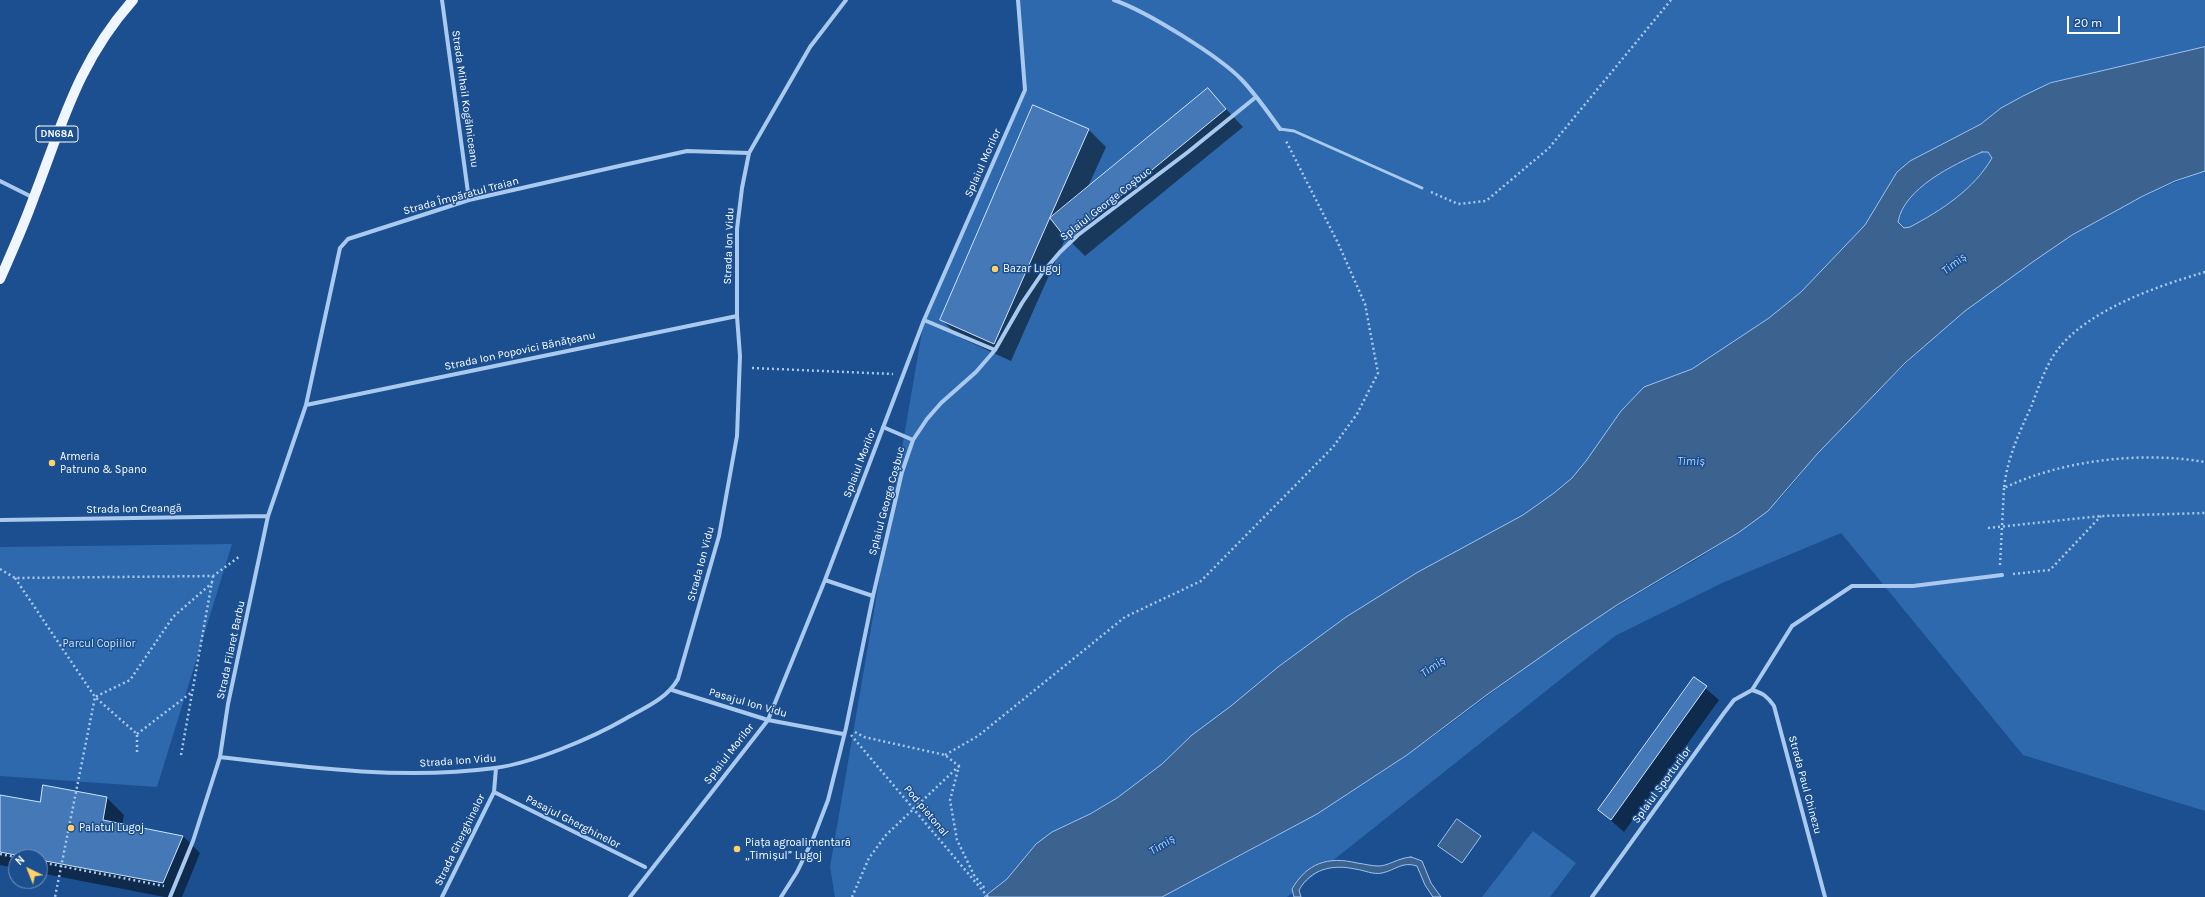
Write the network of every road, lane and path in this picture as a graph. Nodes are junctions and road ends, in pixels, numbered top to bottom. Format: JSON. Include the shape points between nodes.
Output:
{"nodes":[{"id":1,"x":133,"y":0,"type":"edge"},
{"id":2,"x":442,"y":0,"type":"edge"},
{"id":3,"x":846,"y":0,"type":"edge"},
{"id":4,"x":1018,"y":0,"type":"edge"},
{"id":5,"x":1114,"y":0,"type":"edge"},
{"id":6,"x":1671,"y":0,"type":"edge"},
{"id":7,"x":1256,"y":97,"type":"junction"},
{"id":8,"x":1280,"y":129,"type":"junction"},
{"id":9,"x":750,"y":153,"type":"junction"},
{"id":10,"x":0,"y":181,"type":"edge"},
{"id":11,"x":1422,"y":188,"type":"joint"},
{"id":12,"x":34,"y":198,"type":"junction"},
{"id":13,"x":469,"y":200,"type":"junction"},
{"id":14,"x":2205,"y":272,"type":"edge"},
{"id":15,"x":0,"y":279,"type":"edge"},
{"id":16,"x":737,"y":316,"type":"junction"},
{"id":17,"x":924,"y":320,"type":"junction"},
{"id":18,"x":995,"y":350,"type":"junction"},
{"id":19,"x":752,"y":368,"type":"dead end"},
{"id":20,"x":897,"y":374,"type":"dead end"},
{"id":21,"x":306,"y":405,"type":"junction"},
{"id":22,"x":883,"y":427,"type":"junction"},
{"id":23,"x":913,"y":440,"type":"junction"},
{"id":24,"x":2205,"y":462,"type":"edge"},
{"id":25,"x":2004,"y":488,"type":"junction"},
{"id":26,"x":2205,"y":513,"type":"edge"},
{"id":27,"x":268,"y":516,"type":"junction"},
{"id":28,"x":2101,"y":516,"type":"junction"},
{"id":29,"x":0,"y":520,"type":"edge"},
{"id":30,"x":2002,"y":527,"type":"junction"},
{"id":31,"x":1988,"y":528,"type":"dead end"},
{"id":32,"x":240,"y":556,"type":"dead end"},
{"id":33,"x":0,"y":569,"type":"edge"},
{"id":34,"x":2002,"y":575,"type":"junction"},
{"id":35,"x":213,"y":576,"type":"junction"},
{"id":36,"x":15,"y":578,"type":"junction"},
{"id":37,"x":825,"y":580,"type":"junction"},
{"id":38,"x":212,"y":583,"type":"junction"},
{"id":39,"x":872,"y":596,"type":"junction"},
{"id":40,"x":672,"y":690,"type":"junction"},
{"id":41,"x":1752,"y":690,"type":"junction"},
{"id":42,"x":192,"y":692,"type":"junction"},
{"id":43,"x":95,"y":697,"type":"junction"},
{"id":44,"x":768,"y":720,"type":"junction"},
{"id":45,"x":857,"y":733,"type":"dead end"},
{"id":46,"x":137,"y":734,"type":"junction"},
{"id":47,"x":843,"y":734,"type":"junction"},
{"id":48,"x":851,"y":736,"type":"dead end"},
{"id":49,"x":137,"y":752,"type":"dead end"},
{"id":50,"x":181,"y":755,"type":"dead end"},
{"id":51,"x":945,"y":755,"type":"junction"},
{"id":52,"x":220,"y":757,"type":"junction"},
{"id":53,"x":960,"y":766,"type":"junction"},
{"id":54,"x":496,"y":768,"type":"junction"},
{"id":55,"x":494,"y":792,"type":"junction"},
{"id":56,"x":48,"y":864,"type":"edge"},
{"id":57,"x":61,"y":866,"type":"junction"},
{"id":58,"x":645,"y":868,"type":"dead end"},
{"id":59,"x":167,"y":887,"type":"dead end"},
{"id":60,"x":986,"y":890,"type":"dead end"},
{"id":61,"x":55,"y":897,"type":"edge"},
{"id":62,"x":170,"y":897,"type":"edge"},
{"id":63,"x":442,"y":897,"type":"edge"},
{"id":64,"x":630,"y":897,"type":"edge"},
{"id":65,"x":781,"y":897,"type":"edge"},
{"id":66,"x":852,"y":897,"type":"edge"},
{"id":67,"x":988,"y":897,"type":"edge"},
{"id":68,"x":1592,"y":897,"type":"edge"},
{"id":69,"x":1825,"y":897,"type":"edge"}],
"edges":[{"from":1,"to":12,"type":"main road","number":"DN68A","via":[[104,37],[78,82]]},
{"from":2,"to":13,"type":"street","name":"Strada Mihail Kogălniceanu"},
{"from":3,"to":9,"type":"street","name":"Strada Ion Vidu","via":[[810,48]]},
{"from":4,"to":17,"type":"street","name":"Splaiul Morilor","via":[[1025,90]]},
{"from":5,"to":7,"type":"street","via":[[1144,14],[1192,43],[1231,71]]},
{"from":6,"to":11,"type":"path","via":[[1549,148],[1486,200],[1458,204]]},
{"from":7,"to":8,"type":"street"},
{"from":7,"to":18,"type":"street","name":"Splaiul George Coșbuc","via":[[1060,252],[1026,297]]},
{"from":8,"to":11,"type":"lane","via":[[1294,131]]},
{"from":8,"to":51,"type":"path","via":[[1338,243],[1365,304],[1378,373],[1357,414],[1333,447],[1201,581],[1126,617],[978,736]]},
{"from":9,"to":13,"type":"street","name":"Strada Împăratul Traian","via":[[687,151]]},
{"from":9,"to":16,"type":"street","name":"Strada Ion Vidu","via":[[737,229]]},
{"from":10,"to":12,"type":"street"},
{"from":12,"to":15,"type":"main road","number":"DN68A"},
{"from":13,"to":21,"type":"street","name":"Strada Împăratul Traian","via":[[348,239],[343,243]]},
{"from":14,"to":25,"type":"path","via":[[2166,284],[2118,304],[2076,331],[2056,352],[2017,437],[2006,472]]},
{"from":16,"to":21,"type":"street","name":"Strada Ion Popovici Bănățeanu"},
{"from":16,"to":40,"type":"street","name":"Strada Ion Vidu","via":[[740,396],[731,476],[718,536],[678,679]]},
{"from":17,"to":18,"type":"street"},
{"from":17,"to":22,"type":"street","name":"Splaiul Morilor"},
{"from":18,"to":23,"type":"street","name":"Splaiul George Coșbuc","via":[[976,372],[941,403]]},
{"from":19,"to":20,"type":"path"},
{"from":21,"to":27,"type":"street","name":"Strada Filaret Barbu"},
{"from":22,"to":23,"type":"street"},
{"from":22,"to":37,"type":"street","name":"Splaiul Morilor"},
{"from":23,"to":39,"type":"street","name":"Splaiul George Coșbuc","via":[[902,472]]},
{"from":24,"to":25,"type":"path","via":[[2153,458],[2113,460],[2048,471]]},
{"from":25,"to":30,"type":"path"},
{"from":26,"to":28,"type":"path"},
{"from":27,"to":29,"type":"street","name":"Strada Ion Creangă"},
{"from":27,"to":52,"type":"street","name":"Strada Filaret Barbu","via":[[228,704]]},
{"from":28,"to":30,"type":"path"},
{"from":28,"to":34,"type":"path","via":[[2050,570]]},
{"from":30,"to":31,"type":"path"},
{"from":30,"to":34,"type":"path","via":[[1999,556]]},
{"from":32,"to":35,"type":"path"},
{"from":33,"to":36,"type":"path"},
{"from":34,"to":41,"type":"street","via":[[1912,586],[1852,586],[1792,626]]},
{"from":35,"to":36,"type":"path"},
{"from":35,"to":38,"type":"path"},
{"from":36,"to":43,"type":"path"},
{"from":37,"to":39,"type":"street"},
{"from":37,"to":44,"type":"street","name":"Splaiul Morilor"},
{"from":38,"to":42,"type":"path"},
{"from":38,"to":43,"type":"path","via":[[173,617],[130,680]]},
{"from":39,"to":47,"type":"street","name":"Splaiul George Coșbuc"},
{"from":40,"to":44,"type":"street","name":"Pasajul Ion Vidu"},
{"from":40,"to":54,"type":"street","name":"Strada Ion Vidu","via":[[578,742],[513,765]]},
{"from":41,"to":68,"type":"street","name":"Splaiul Sporturilor","via":[[1734,700]]},
{"from":41,"to":69,"type":"street","name":"Strada Paul Chinezu","via":[[1761,692],[1774,706]]},
{"from":42,"to":46,"type":"path"},
{"from":42,"to":50,"type":"path"},
{"from":43,"to":46,"type":"path"},
{"from":43,"to":57,"type":"path"},
{"from":44,"to":47,"type":"street","name":"Pasajul Ion Vidu"},
{"from":44,"to":64,"type":"street","name":"Splaiul Morilor"},
{"from":45,"to":51,"type":"path","via":[[864,737]]},
{"from":46,"to":49,"type":"path"},
{"from":47,"to":65,"type":"street","name":"Splaiul George Coșbuc","via":[[828,800],[814,839]]},
{"from":48,"to":67,"type":"path","name":"Pod pietonal","bridge":true},
{"from":51,"to":53,"type":"path"},
{"from":52,"to":54,"type":"street","name":"Strada Ion Vidu","via":[[390,773]]},
{"from":52,"to":62,"type":"street","name":"Strada Filaret Barbu","via":[[193,841]]},
{"from":53,"to":60,"type":"path","via":[[950,800],[957,840],[974,875]]},
{"from":53,"to":66,"type":"path","via":[[886,835],[869,858]]},
{"from":54,"to":55,"type":"street","name":"Strada Gherghinelor"},
{"from":55,"to":58,"type":"street","name":"Pasajul Gherghinelor"},
{"from":55,"to":63,"type":"street","name":"Strada Gherghinelor"},
{"from":56,"to":57,"type":"path"},
{"from":57,"to":59,"type":"path"},
{"from":57,"to":61,"type":"path"}]}
